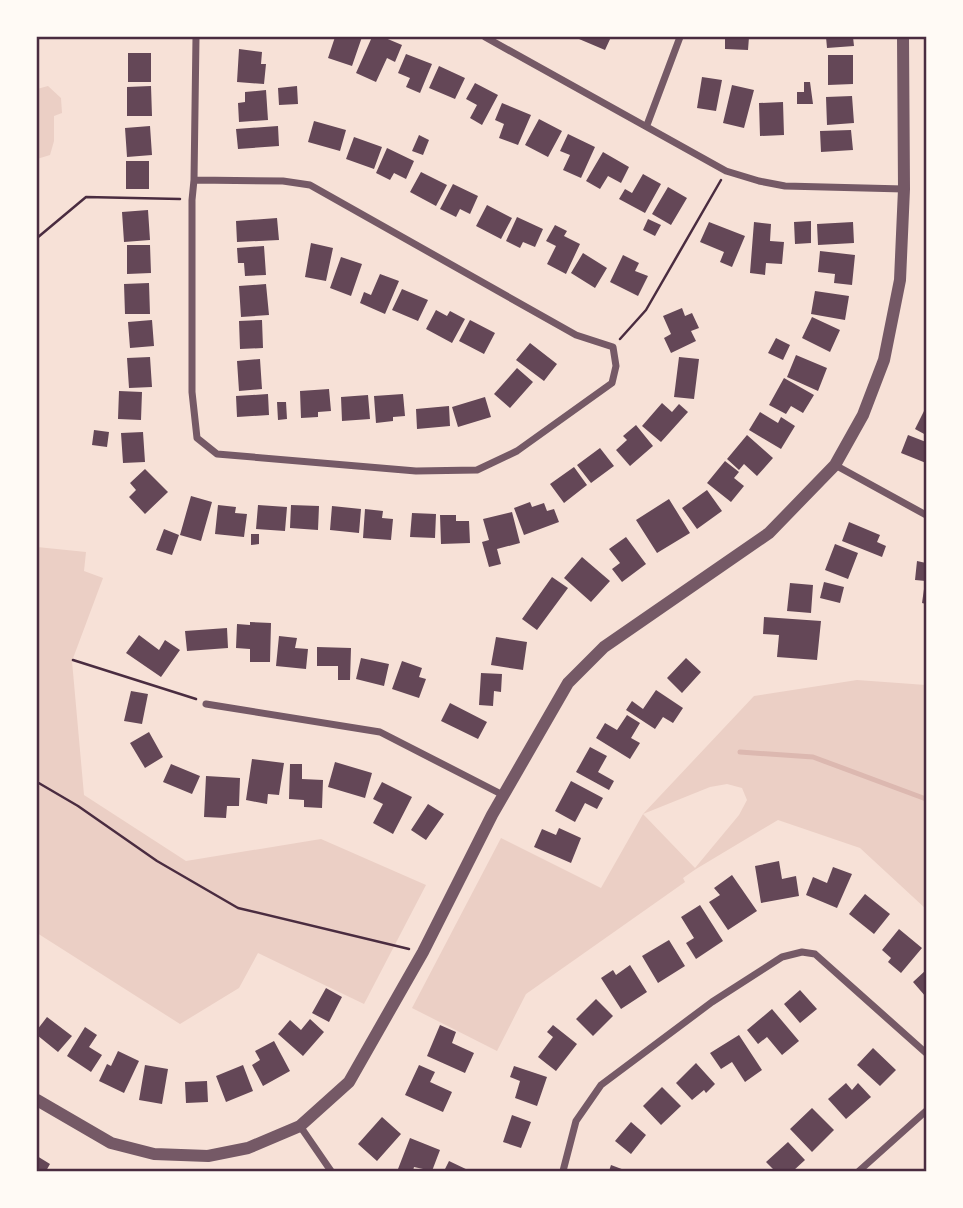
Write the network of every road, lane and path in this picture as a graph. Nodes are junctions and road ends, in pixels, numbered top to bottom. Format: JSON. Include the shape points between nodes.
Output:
{"nodes":[{"id":1,"x":196,"y":37,"type":"edge"},
{"id":2,"x":485,"y":37,"type":"edge"},
{"id":3,"x":680,"y":37,"type":"edge"},
{"id":4,"x":903,"y":37,"type":"edge"},
{"id":5,"x":647,"y":125,"type":"junction"},
{"id":6,"x":726,"y":171,"type":"junction"},
{"id":7,"x":194,"y":180,"type":"junction"},
{"id":8,"x":904,"y":188,"type":"junction"},
{"id":9,"x":192,"y":200,"type":"junction"},
{"id":10,"x":37,"y":238,"type":"edge"},
{"id":11,"x":613,"y":347,"type":"junction"},
{"id":12,"x":835,"y":465,"type":"junction"},
{"id":13,"x":926,"y":515,"type":"edge"},
{"id":14,"x":73,"y":660,"type":"dead end"},
{"id":15,"x":206,"y":704,"type":"joint"},
{"id":16,"x":37,"y":782,"type":"edge"},
{"id":17,"x":503,"y":795,"type":"junction"},
{"id":18,"x":423,"y":952,"type":"junction"},
{"id":19,"x":926,"y":1053,"type":"edge"},
{"id":20,"x":37,"y":1100,"type":"edge"},
{"id":21,"x":926,"y":1111,"type":"edge"},
{"id":22,"x":300,"y":1126,"type":"junction"},
{"id":23,"x":331,"y":1171,"type":"edge"},
{"id":24,"x":563,"y":1171,"type":"edge"},
{"id":25,"x":859,"y":1171,"type":"edge"}],
"edges":[{"from":1,"to":7,"type":"street"},
{"from":2,"to":5,"type":"street"},
{"from":3,"to":5,"type":"street"},
{"from":4,"to":8,"type":"street"},
{"from":5,"to":6,"type":"street"},
{"from":6,"to":8,"type":"street","via":[[785,186]]},
{"from":6,"to":11,"type":"path","via":[[646,310]]},
{"from":7,"to":9,"type":"street"},
{"from":7,"to":11,"type":"street","via":[[310,185],[576,335]]},
{"from":8,"to":12,"type":"street","via":[[900,280],[884,360],[863,415]]},
{"from":9,"to":10,"type":"path","via":[[86,197]]},
{"from":9,"to":11,"type":"street","via":[[192,392],[197,438],[217,454],[416,471],[477,470],[517,451],[612,383],[616,366]]},
{"from":12,"to":13,"type":"street"},
{"from":12,"to":17,"type":"street","via":[[769,533],[604,647],[568,683]]},
{"from":14,"to":15,"type":"path"},
{"from":15,"to":17,"type":"street","via":[[380,732]]},
{"from":16,"to":18,"type":"path","via":[[238,908]]},
{"from":17,"to":18,"type":"street"},
{"from":18,"to":22,"type":"street","via":[[349,1082]]},
{"from":19,"to":24,"type":"street","via":[[815,954],[782,957],[712,1002],[601,1085],[576,1121]]},
{"from":20,"to":22,"type":"street","via":[[111,1143],[154,1154],[208,1156],[248,1148]]},
{"from":21,"to":25,"type":"street"},
{"from":22,"to":23,"type":"street"}]}
